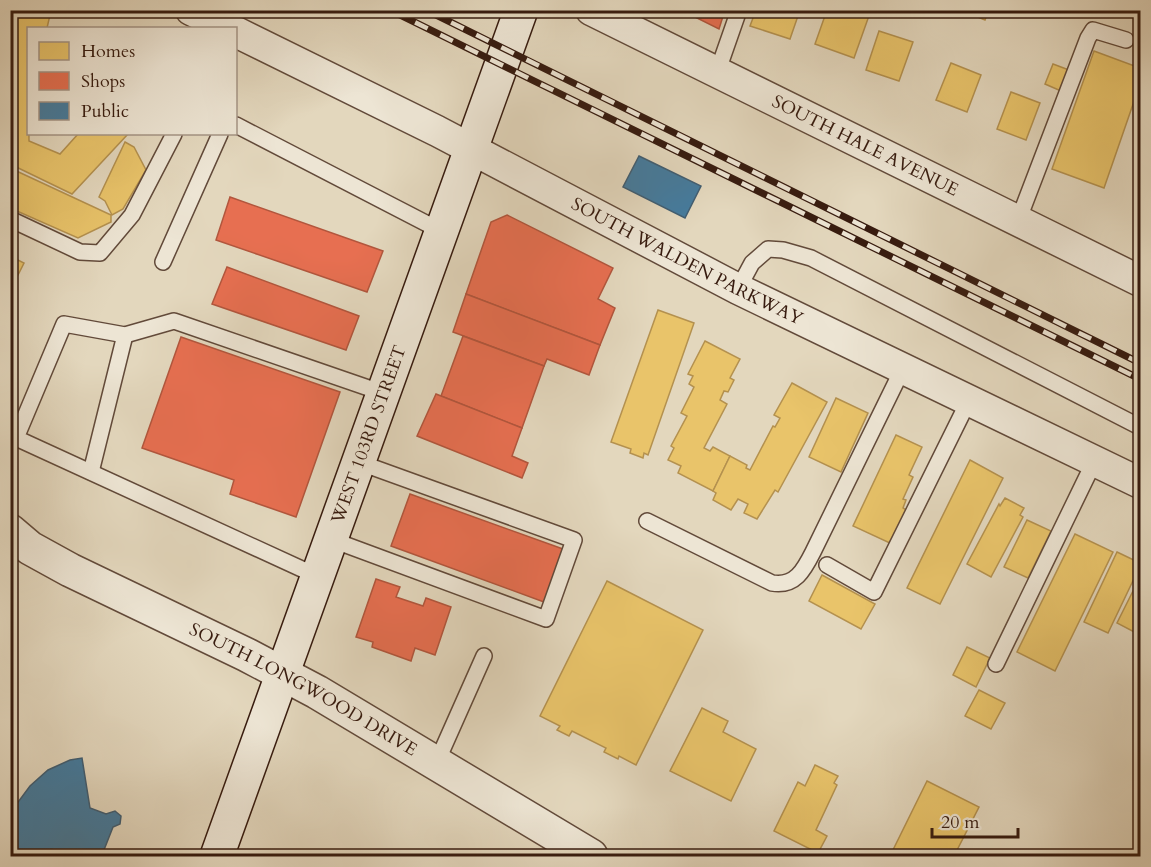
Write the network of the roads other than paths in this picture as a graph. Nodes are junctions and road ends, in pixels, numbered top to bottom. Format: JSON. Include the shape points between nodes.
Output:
{"nodes":[{"id":1,"x":191,"y":10,"type":"edge"},
{"id":2,"x":591,"y":10,"type":"edge"},
{"id":3,"x":740,"y":10,"type":"edge"},
{"id":4,"x":513,"y":13,"type":"edge"},
{"id":5,"x":225,"y":27,"type":"edge"},
{"id":6,"x":237,"y":32,"type":"edge"},
{"id":7,"x":1126,"y":40,"type":"dead end"},
{"id":8,"x":717,"y":73,"type":"junction"},
{"id":9,"x":237,"y":126,"type":"edge"},
{"id":10,"x":173,"y":135,"type":"edge"},
{"id":11,"x":220,"y":135,"type":"edge"},
{"id":12,"x":471,"y":148,"type":"junction"},
{"id":13,"x":10,"y":219,"type":"edge"},
{"id":14,"x":1018,"y":221,"type":"junction"},
{"id":15,"x":441,"y":231,"type":"junction"},
{"id":16,"x":163,"y":262,"type":"dead end"},
{"id":17,"x":1140,"y":281,"type":"edge"},
{"id":18,"x":738,"y":289,"type":"junction"},
{"id":19,"x":125,"y":335,"type":"junction"},
{"id":20,"x":903,"y":368,"type":"junction"},
{"id":21,"x":383,"y":393,"type":"junction"},
{"id":22,"x":969,"y":400,"type":"junction"},
{"id":23,"x":1140,"y":427,"type":"edge"},
{"id":24,"x":1095,"y":460,"type":"junction"},
{"id":25,"x":358,"y":462,"type":"junction"},
{"id":26,"x":91,"y":472,"type":"junction"},
{"id":27,"x":1140,"y":483,"type":"edge"},
{"id":28,"x":647,"y":521,"type":"dead end"},
{"id":29,"x":10,"y":531,"type":"edge"},
{"id":30,"x":330,"y":539,"type":"junction"},
{"id":31,"x":827,"y":565,"type":"dead end"},
{"id":32,"x":317,"y":576,"type":"junction"},
{"id":33,"x":484,"y":656,"type":"dead end"},
{"id":34,"x":996,"y":664,"type":"dead end"},
{"id":35,"x":282,"y":673,"type":"junction"},
{"id":36,"x":436,"y":764,"type":"junction"},
{"id":37,"x":217,"y":856,"type":"edge"},
{"id":38,"x":591,"y":856,"type":"edge"}],
"edges":[{"from":1,"to":5,"type":"street"},
{"from":2,"to":8,"type":"street","name":"SOUTH HALE AVENUE"},
{"from":3,"to":8,"type":"lane"},
{"from":4,"to":12,"type":"main road","name":"WEST 103RD STREET"},
{"from":6,"to":12,"type":"street","name":"SOUTH WALDEN PARKWAY"},
{"from":7,"to":14,"type":"lane","via":[[1093,30],[1088,38]]},
{"from":8,"to":14,"type":"street","name":"SOUTH HALE AVENUE"},
{"from":9,"to":15,"type":"lane"},
{"from":10,"to":13,"type":"lane","via":[[132,215],[100,253],[80,252]]},
{"from":11,"to":16,"type":"lane"},
{"from":12,"to":15,"type":"main road","name":"WEST 103RD STREET"},
{"from":12,"to":18,"type":"street","name":"SOUTH WALDEN PARKWAY"},
{"from":14,"to":17,"type":"street","name":"SOUTH HALE AVENUE"},
{"from":15,"to":21,"type":"main road","name":"WEST 103RD STREET"},
{"from":18,"to":20,"type":"street","name":"SOUTH WALDEN PARKWAY"},
{"from":18,"to":23,"type":"lane","via":[[752,263],[768,249],[811,258]]},
{"from":19,"to":21,"type":"lane","via":[[174,321]]},
{"from":19,"to":26,"type":"lane"},
{"from":19,"to":26,"type":"lane","via":[[64,324],[16,438]]},
{"from":20,"to":22,"type":"street","name":"SOUTH WALDEN PARKWAY"},
{"from":20,"to":28,"type":"lane","via":[[813,552],[800,574],[790,581],[782,585],[772,583]]},
{"from":21,"to":25,"type":"main road","name":"WEST 103RD STREET"},
{"from":22,"to":24,"type":"street","name":"SOUTH WALDEN PARKWAY"},
{"from":22,"to":31,"type":"lane","via":[[874,592]]},
{"from":24,"to":27,"type":"street","name":"SOUTH WALDEN PARKWAY"},
{"from":24,"to":34,"type":"lane"},
{"from":25,"to":30,"type":"main road","name":"WEST 103RD STREET"},
{"from":25,"to":30,"type":"lane","via":[[574,540],[546,619]]},
{"from":26,"to":32,"type":"lane"},
{"from":29,"to":35,"type":"main road","name":"SOUTH LONGWOOD DRIVE","via":[[30,548],[70,570]]},
{"from":30,"to":32,"type":"main road","name":"WEST 103RD STREET"},
{"from":32,"to":35,"type":"main road","name":"WEST 103RD STREET"},
{"from":33,"to":36,"type":"lane"},
{"from":35,"to":36,"type":"main road","name":"SOUTH LONGWOOD DRIVE"},
{"from":35,"to":37,"type":"main road","name":"WEST 103RD STREET"},
{"from":36,"to":38,"type":"main road","name":"SOUTH LONGWOOD DRIVE"}]}
